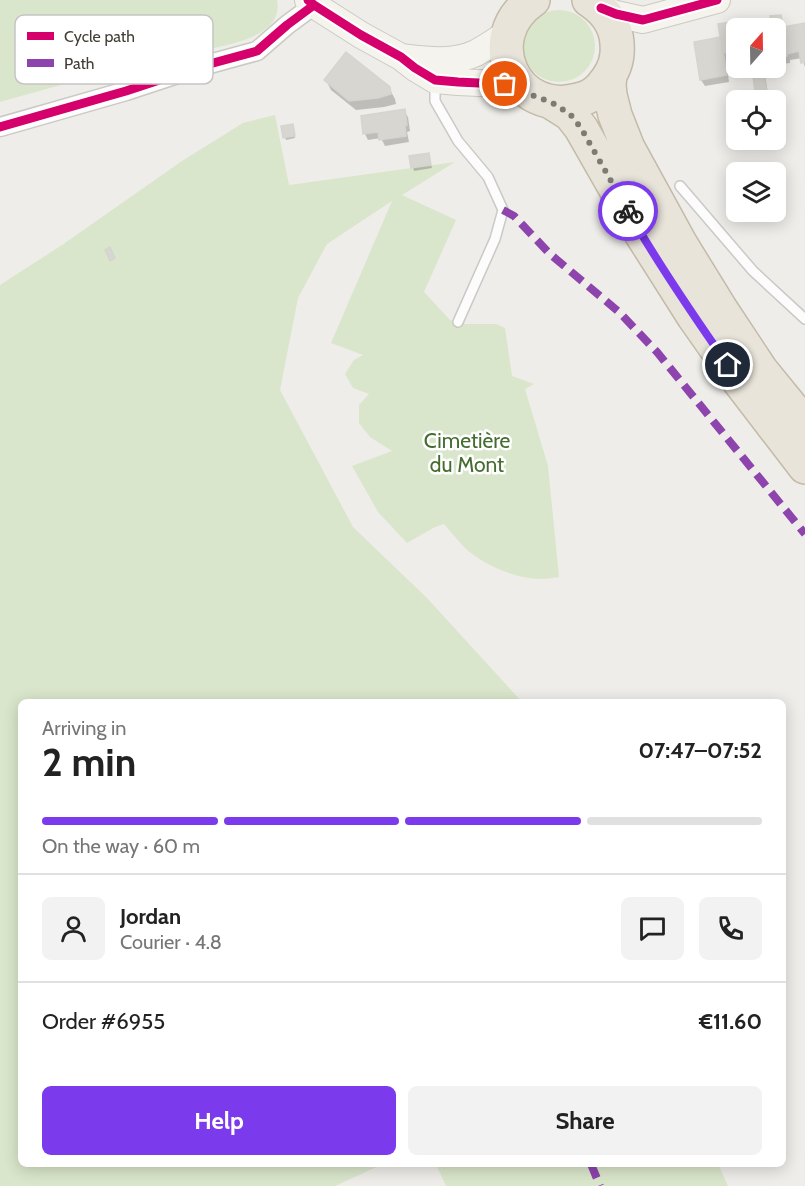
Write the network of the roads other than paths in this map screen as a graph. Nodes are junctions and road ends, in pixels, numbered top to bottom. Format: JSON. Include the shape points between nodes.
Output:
{"nodes":[{"id":1,"x":717,"y":0,"type":"edge"},
{"id":2,"x":311,"y":3,"type":"edge"},
{"id":3,"x":595,"y":4,"type":"edge"},
{"id":4,"x":518,"y":13,"type":"edge"},
{"id":5,"x":643,"y":20,"type":"junction"},
{"id":6,"x":213,"y":63,"type":"edge"},
{"id":7,"x":614,"y":65,"type":"junction"},
{"id":8,"x":434,"y":70,"type":"junction"},
{"id":9,"x":147,"y":84,"type":"edge"},
{"id":10,"x":520,"y":85,"type":"junction"},
{"id":11,"x":551,"y":102,"type":"junction"},
{"id":12,"x":0,"y":127,"type":"edge"},
{"id":13,"x":680,"y":186,"type":"dead end"},
{"id":14,"x":805,"y":319,"type":"edge"},
{"id":15,"x":458,"y":322,"type":"dead end"},
{"id":16,"x":805,"y":424,"type":"edge"},
{"id":17,"x":805,"y":467,"type":"edge"}],
"edges":[{"from":1,"to":5,"type":"street"},
{"from":2,"to":6,"type":"street","via":[[257,51]]},
{"from":2,"to":8,"type":"street","via":[[415,68]]},
{"from":3,"to":5,"type":"street"},
{"from":3,"to":7,"type":"highway","via":[[615,30],[618,43]]},
{"from":4,"to":8,"type":"street","via":[[474,54]]},
{"from":4,"to":10,"type":"highway","via":[[506,44],[506,55]]},
{"from":5,"to":7,"type":"street"},
{"from":7,"to":11,"type":"highway","via":[[593,95],[568,103]]},
{"from":7,"to":16,"type":"highway","via":[[610,95],[628,148],[720,308],[761,370]]},
{"from":8,"to":10,"type":"street","via":[[458,82]]},
{"from":8,"to":15,"type":"lane","via":[[435,100],[458,141],[488,177],[503,210],[495,238]]},
{"from":9,"to":12,"type":"street"},
{"from":10,"to":11,"type":"highway"},
{"from":11,"to":17,"type":"highway","via":[[570,114],[581,128],[694,316]]},
{"from":13,"to":14,"type":"lane","via":[[753,271]]}]}
